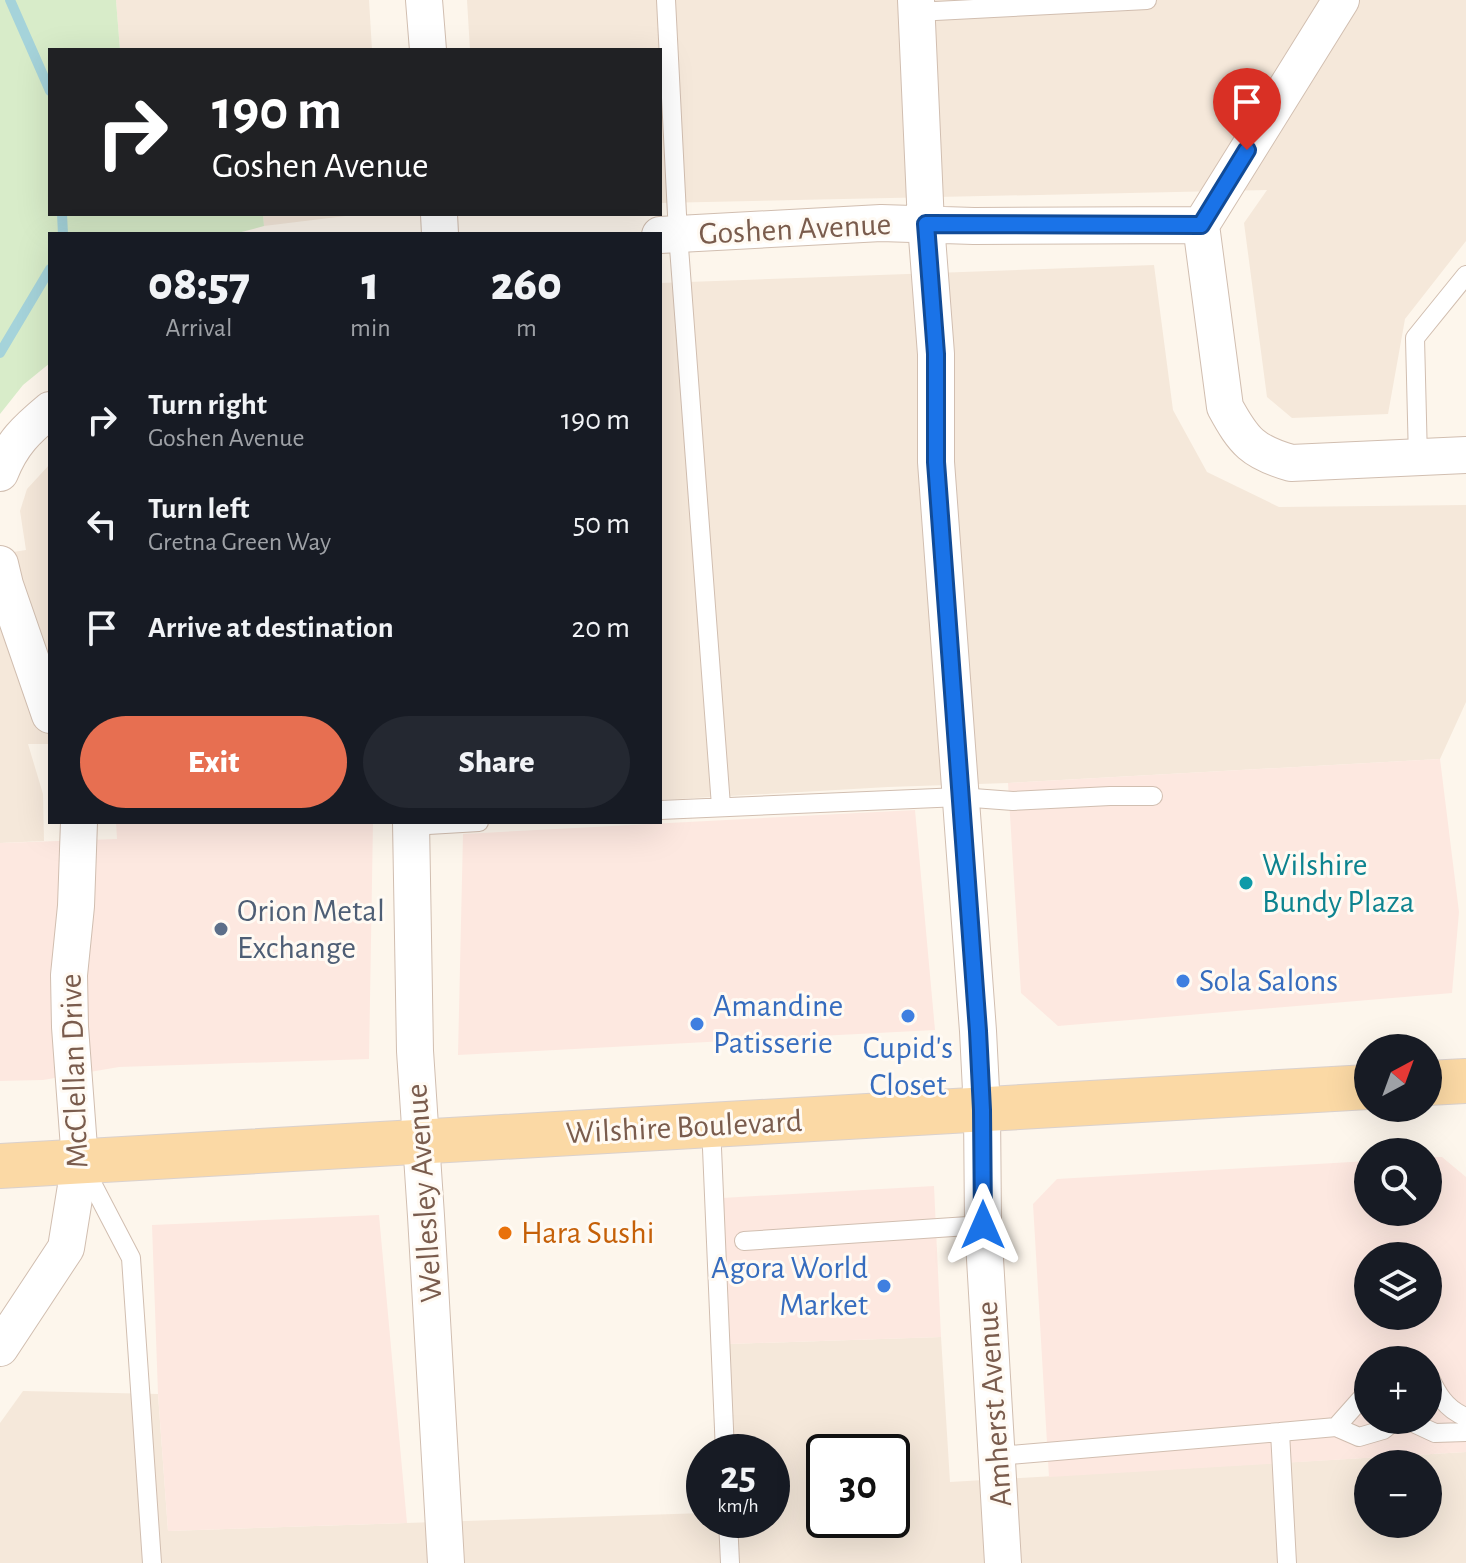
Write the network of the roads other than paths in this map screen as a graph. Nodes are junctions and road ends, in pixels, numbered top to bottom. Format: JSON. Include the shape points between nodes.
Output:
{"nodes":[{"id":1,"x":424,"y":0,"type":"edge"},
{"id":2,"x":666,"y":0,"type":"edge"},
{"id":3,"x":1145,"y":0,"type":"edge"},
{"id":4,"x":1341,"y":0,"type":"edge"},
{"id":5,"x":916,"y":6,"type":"edge"},
{"id":6,"x":428,"y":48,"type":"edge"},
{"id":7,"x":926,"y":224,"type":"junction"},
{"id":8,"x":1201,"y":225,"type":"junction"},
{"id":9,"x":669,"y":235,"type":"edge"},
{"id":10,"x":1466,"y":275,"type":"edge"},
{"id":11,"x":48,"y":412,"type":"edge"},
{"id":12,"x":1466,"y":455,"type":"edge"},
{"id":13,"x":1418,"y":459,"type":"junction"},
{"id":14,"x":0,"y":473,"type":"edge"},
{"id":15,"x":0,"y":564,"type":"edge"},
{"id":16,"x":48,"y":709,"type":"edge"},
{"id":17,"x":1153,"y":796,"type":"dead end"},
{"id":18,"x":960,"y":797,"type":"junction"},
{"id":19,"x":721,"y":806,"type":"junction"},
{"id":20,"x":662,"y":810,"type":"edge"},
{"id":21,"x":79,"y":824,"type":"edge"},
{"id":22,"x":411,"y":824,"type":"edge"},
{"id":23,"x":1466,"y":1081,"type":"edge"},
{"id":24,"x":1442,"y":1082,"type":"edge"},
{"id":25,"x":1354,"y":1088,"type":"edge"},
{"id":26,"x":982,"y":1110,"type":"junction"},
{"id":27,"x":711,"y":1125,"type":"junction"},
{"id":28,"x":420,"y":1142,"type":"junction"},
{"id":29,"x":80,"y":1161,"type":"junction"},
{"id":30,"x":0,"y":1166,"type":"edge"},
{"id":31,"x":983,"y":1225,"type":"junction"},
{"id":32,"x":744,"y":1241,"type":"dead end"},
{"id":33,"x":0,"y":1348,"type":"edge"},
{"id":34,"x":1442,"y":1400,"type":"edge"},
{"id":35,"x":1354,"y":1407,"type":"edge"},
{"id":36,"x":1466,"y":1417,"type":"edge"},
{"id":37,"x":1336,"y":1427,"type":"junction"},
{"id":38,"x":1280,"y":1432,"type":"junction"},
{"id":39,"x":1466,"y":1432,"type":"edge"},
{"id":40,"x":1442,"y":1433,"type":"edge"},
{"id":41,"x":724,"y":1434,"type":"edge"},
{"id":42,"x":1369,"y":1434,"type":"edge"},
{"id":43,"x":998,"y":1456,"type":"junction"},
{"id":44,"x":729,"y":1538,"type":"edge"},
{"id":45,"x":152,"y":1563,"type":"edge"},
{"id":46,"x":446,"y":1563,"type":"edge"},
{"id":47,"x":730,"y":1563,"type":"edge"},
{"id":48,"x":1003,"y":1563,"type":"edge"},
{"id":49,"x":1287,"y":1563,"type":"edge"}],
"edges":[{"from":1,"to":6,"type":"street"},
{"from":2,"to":9,"type":"lane"},
{"from":3,"to":5,"type":"lane"},
{"from":4,"to":8,"type":"street"},
{"from":5,"to":7,"type":"street","name":"Amherst Avenue"},
{"from":7,"to":8,"type":"street","name":"Goshen Avenue"},
{"from":7,"to":9,"type":"street","name":"Goshen Avenue"},
{"from":7,"to":18,"type":"street","name":"Amherst Avenue","via":[[936,354],[936,462]]},
{"from":8,"to":13,"type":"street","via":[[1225,407],[1250,445],[1291,463]]},
{"from":9,"to":19,"type":"lane"},
{"from":10,"to":13,"type":"lane","via":[[1415,338]]},
{"from":11,"to":14,"type":"street","via":[[22,433]]},
{"from":12,"to":13,"type":"street"},
{"from":15,"to":16,"type":"street"},
{"from":17,"to":18,"type":"lane","via":[[1013,801]]},
{"from":18,"to":19,"type":"lane"},
{"from":18,"to":26,"type":"street","name":"Amherst Avenue"},
{"from":19,"to":20,"type":"lane"},
{"from":21,"to":29,"type":"street","name":"McClellan Drive","via":[[69,975]]},
{"from":22,"to":28,"type":"street","name":"Wellesley Avenue"},
{"from":23,"to":24,"type":"main road"},
{"from":25,"to":26,"type":"main road","name":"Wilshire Boulevard"},
{"from":26,"to":27,"type":"main road","name":"Wilshire Boulevard"},
{"from":26,"to":31,"type":"street","name":"Amherst Avenue"},
{"from":27,"to":28,"type":"main road","name":"Wilshire Boulevard"},
{"from":27,"to":41,"type":"lane"},
{"from":28,"to":29,"type":"main road","name":"Wilshire Boulevard"},
{"from":28,"to":46,"type":"street","name":"Wellesley Avenue"},
{"from":29,"to":30,"type":"main road","name":"Wilshire Boulevard"},
{"from":29,"to":33,"type":"street","name":"McClellan Drive","via":[[66,1248]]},
{"from":29,"to":45,"type":"lane","via":[[131,1258]]},
{"from":31,"to":32,"type":"lane"},
{"from":31,"to":43,"type":"street","name":"Amherst Avenue"},
{"from":34,"to":36,"type":"lane"},
{"from":35,"to":37,"type":"lane"},
{"from":37,"to":38,"type":"lane"},
{"from":37,"to":42,"type":"lane","via":[[1359,1437]]},
{"from":38,"to":43,"type":"lane"},
{"from":38,"to":49,"type":"lane"},
{"from":39,"to":40,"type":"lane"},
{"from":43,"to":48,"type":"street","name":"Amherst Avenue"},
{"from":44,"to":47,"type":"lane"}]}
